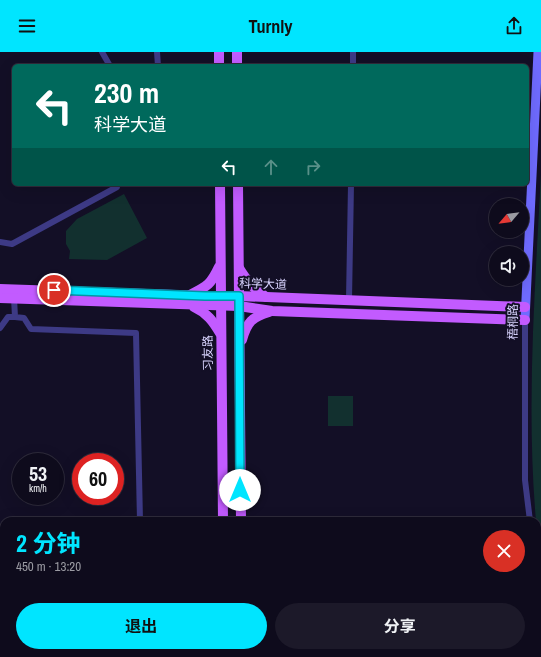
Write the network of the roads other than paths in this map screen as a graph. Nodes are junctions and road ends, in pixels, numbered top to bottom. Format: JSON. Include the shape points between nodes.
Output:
{"nodes":[{"id":1,"x":102,"y":52,"type":"edge"},
{"id":2,"x":158,"y":52,"type":"edge"},
{"id":3,"x":219,"y":52,"type":"edge"},
{"id":4,"x":237,"y":52,"type":"edge"},
{"id":5,"x":353,"y":52,"type":"edge"},
{"id":6,"x":538,"y":52,"type":"edge"},
{"id":7,"x":109,"y":64,"type":"edge"},
{"id":8,"x":158,"y":64,"type":"edge"},
{"id":9,"x":219,"y":64,"type":"edge"},
{"id":10,"x":237,"y":64,"type":"edge"},
{"id":11,"x":353,"y":64,"type":"edge"},
{"id":12,"x":117,"y":186,"type":"edge"},
{"id":13,"x":220,"y":186,"type":"edge"},
{"id":14,"x":238,"y":186,"type":"edge"},
{"id":15,"x":351,"y":186,"type":"edge"},
{"id":16,"x":0,"y":242,"type":"edge"},
{"id":17,"x":220,"y":265,"type":"junction"},
{"id":18,"x":239,"y":268,"type":"junction"},
{"id":19,"x":0,"y":289,"type":"edge"},
{"id":20,"x":239,"y":296,"type":"junction"},
{"id":21,"x":266,"y":297,"type":"junction"},
{"id":22,"x":0,"y":298,"type":"edge"},
{"id":23,"x":14,"y":298,"type":"junction"},
{"id":24,"x":349,"y":300,"type":"junction"},
{"id":25,"x":190,"y":301,"type":"junction"},
{"id":26,"x":220,"y":301,"type":"junction"},
{"id":27,"x":239,"y":306,"type":"junction"},
{"id":28,"x":525,"y":307,"type":"junction"},
{"id":29,"x":272,"y":311,"type":"junction"},
{"id":30,"x":15,"y":317,"type":"junction"},
{"id":31,"x":525,"y":320,"type":"junction"},
{"id":32,"x":0,"y":328,"type":"edge"},
{"id":33,"x":221,"y":335,"type":"junction"},
{"id":34,"x":239,"y":351,"type":"junction"},
{"id":35,"x":140,"y":517,"type":"edge"},
{"id":36,"x":223,"y":517,"type":"edge"},
{"id":37,"x":241,"y":517,"type":"edge"},
{"id":38,"x":530,"y":517,"type":"edge"}],
"edges":[{"from":1,"to":7,"type":"street"},
{"from":2,"to":8,"type":"street"},
{"from":3,"to":9,"type":"main road"},
{"from":4,"to":10,"type":"main road"},
{"from":5,"to":11,"type":"street"},
{"from":6,"to":28,"type":"street","name":"梧桐路"},
{"from":12,"to":16,"type":"street","via":[[12,244]]},
{"from":13,"to":17,"type":"main road","name":"习友路"},
{"from":14,"to":18,"type":"main road"},
{"from":15,"to":24,"type":"street"},
{"from":17,"to":25,"type":"main road","via":[[212,281]]},
{"from":17,"to":26,"type":"main road","name":"习友路"},
{"from":18,"to":20,"type":"main road"},
{"from":18,"to":21,"type":"main road","via":[[248,283]]},
{"from":19,"to":25,"type":"main road","name":"科学大道"},
{"from":20,"to":21,"type":"main road","name":"科学大道"},
{"from":20,"to":26,"type":"main road","name":"科学大道"},
{"from":20,"to":27,"type":"main road"},
{"from":21,"to":24,"type":"main road","name":"科学大道"},
{"from":22,"to":23,"type":"main road","name":"科学大道"},
{"from":23,"to":25,"type":"main road","name":"科学大道"},
{"from":23,"to":30,"type":"street"},
{"from":24,"to":28,"type":"main road","name":"科学大道"},
{"from":25,"to":26,"type":"main road","name":"科学大道"},
{"from":25,"to":33,"type":"main road","via":[[212,320]]},
{"from":26,"to":27,"type":"main road","name":"科学大道"},
{"from":26,"to":33,"type":"main road","name":"习友路"},
{"from":27,"to":29,"type":"main road","name":"科学大道"},
{"from":27,"to":34,"type":"main road"},
{"from":28,"to":31,"type":"street","name":"梧桐路"},
{"from":29,"to":31,"type":"main road","name":"科学大道"},
{"from":29,"to":34,"type":"main road","via":[[252,319],[245,329]]},
{"from":30,"to":32,"type":"street","via":[[8,317]]},
{"from":30,"to":35,"type":"street","via":[[24,318],[31,329],[136,333]]},
{"from":31,"to":38,"type":"street","name":"梧桐路","via":[[525,480]]},
{"from":33,"to":36,"type":"main road","name":"习友路"},
{"from":34,"to":37,"type":"main road"}]}
